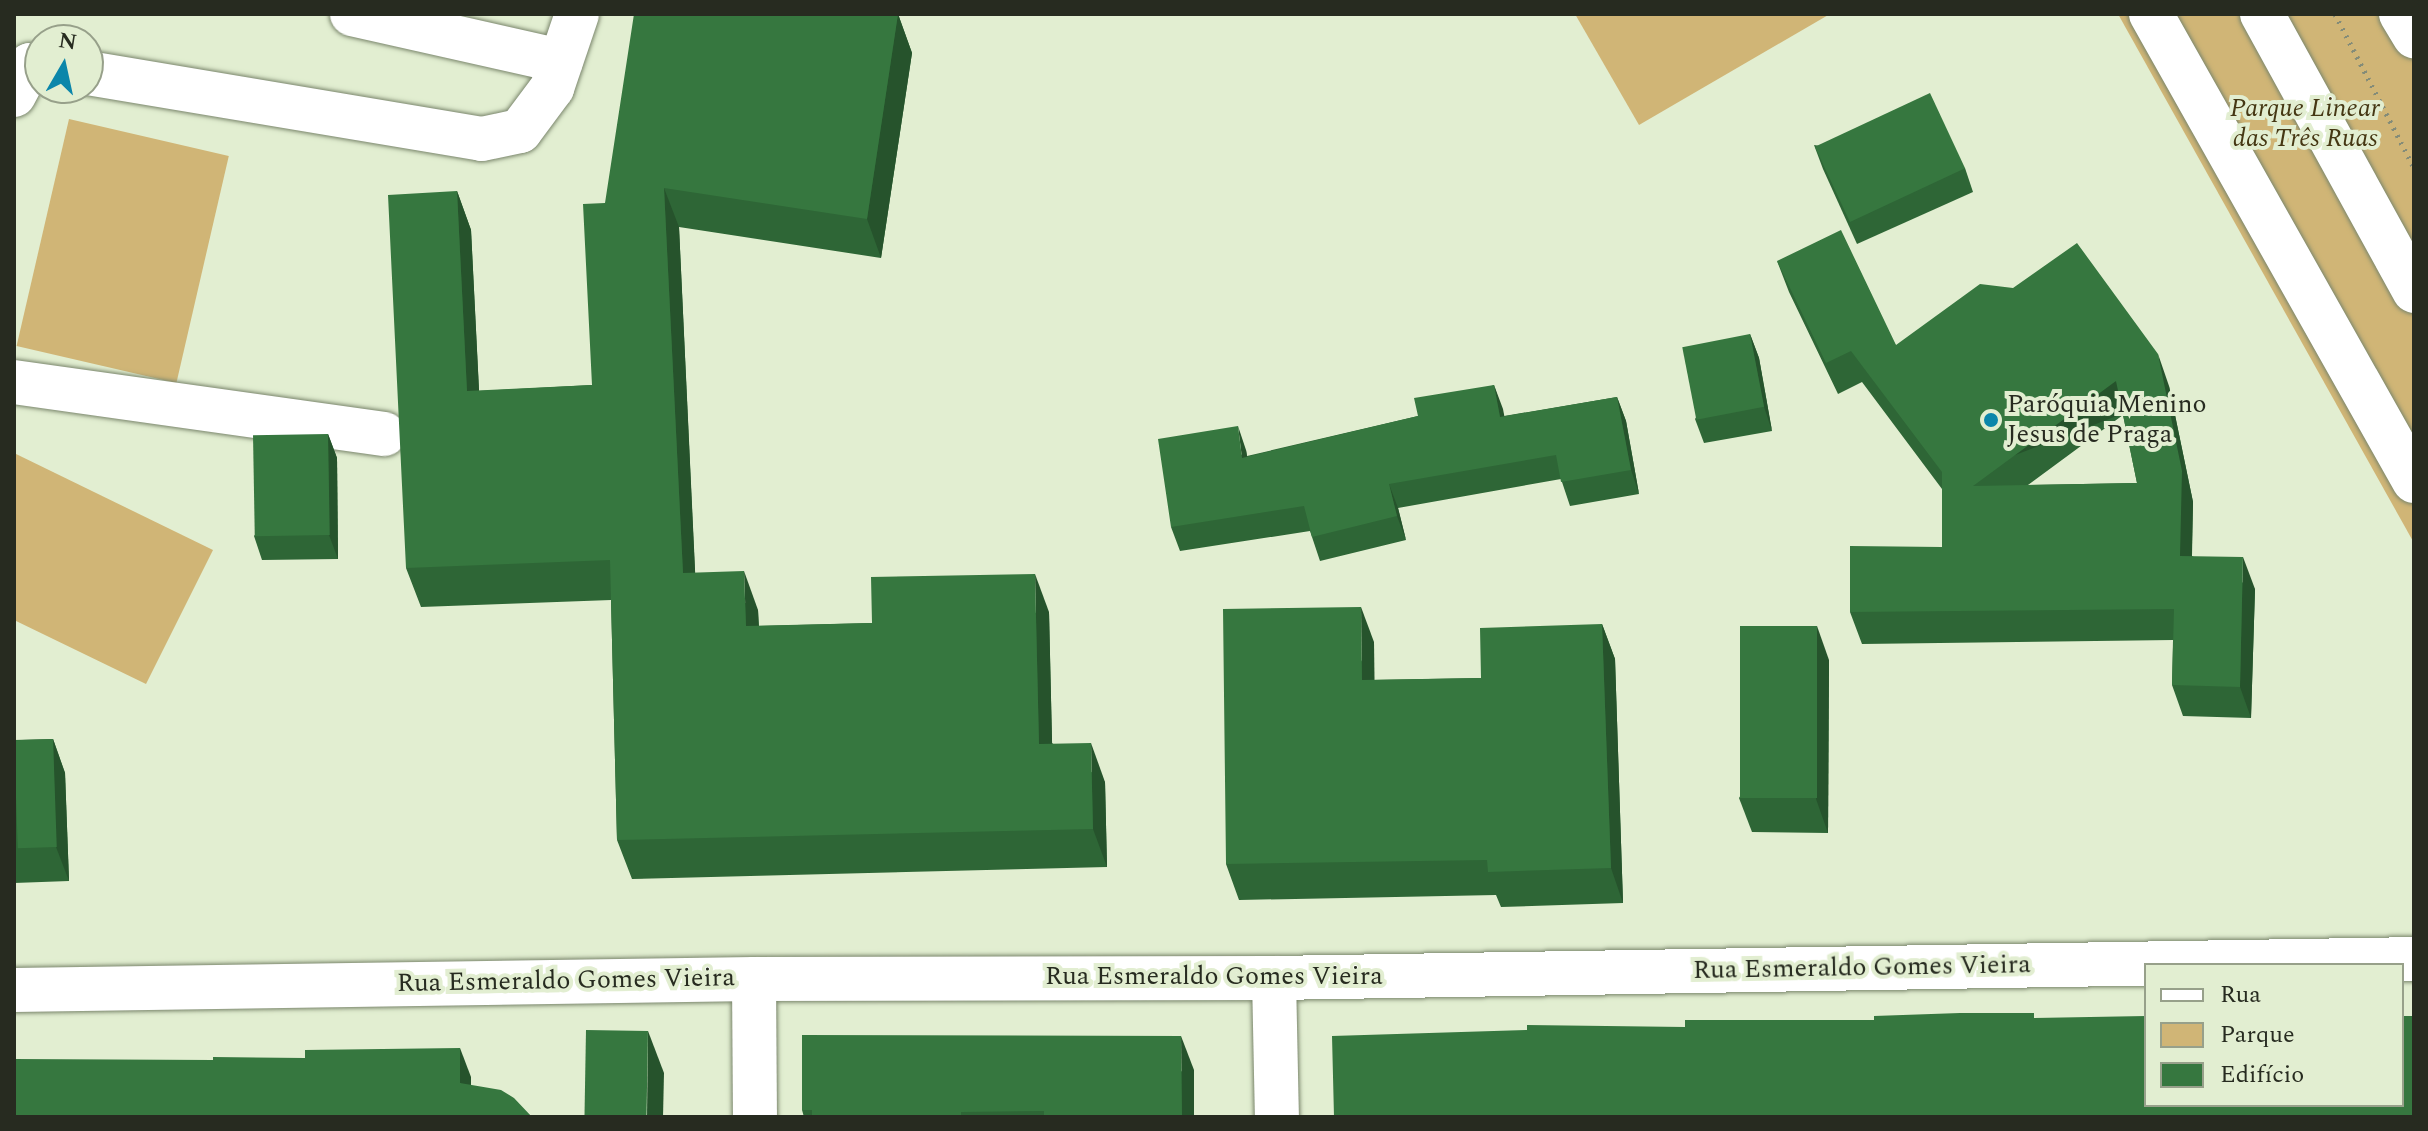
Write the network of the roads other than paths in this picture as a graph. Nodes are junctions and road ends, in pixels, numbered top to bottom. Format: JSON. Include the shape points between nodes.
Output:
{"nodes":[{"id":1,"x":352,"y":14,"type":"edge"},
{"id":2,"x":577,"y":14,"type":"edge"},
{"id":3,"x":2151,"y":14,"type":"edge"},
{"id":4,"x":2262,"y":14,"type":"edge"},
{"id":5,"x":2401,"y":14,"type":"edge"},
{"id":6,"x":2414,"y":36,"type":"edge"},
{"id":7,"x":561,"y":61,"type":"junction"},
{"id":8,"x":104,"y":76,"type":"edge"},
{"id":9,"x":2414,"y":291,"type":"edge"},
{"id":10,"x":14,"y":382,"type":"edge"},
{"id":11,"x":384,"y":434,"type":"dead end"},
{"id":12,"x":2414,"y":481,"type":"edge"},
{"id":13,"x":2414,"y":959,"type":"edge"},
{"id":14,"x":2174,"y":963,"type":"edge"},
{"id":15,"x":2144,"y":964,"type":"edge"},
{"id":16,"x":1274,"y":978,"type":"junction"},
{"id":17,"x":754,"y":979,"type":"junction"},
{"id":18,"x":14,"y":990,"type":"edge"},
{"id":19,"x":755,"y":1117,"type":"edge"},
{"id":20,"x":1277,"y":1117,"type":"edge"}],
"edges":[{"from":1,"to":7,"type":"street"},
{"from":2,"to":7,"type":"street"},
{"from":3,"to":12,"type":"street"},
{"from":4,"to":9,"type":"street"},
{"from":5,"to":6,"type":"street"},
{"from":7,"to":8,"type":"street","via":[[552,88],[520,131],[482,139]]},
{"from":10,"to":11,"type":"street"},
{"from":13,"to":14,"type":"street","name":"Rua Esmeraldo Gomes Vieira"},
{"from":15,"to":16,"type":"street","name":"Rua Esmeraldo Gomes Vieira"},
{"from":16,"to":17,"type":"street","name":"Rua Esmeraldo Gomes Vieira"},
{"from":16,"to":20,"type":"street"},
{"from":17,"to":18,"type":"street","name":"Rua Esmeraldo Gomes Vieira"},
{"from":17,"to":19,"type":"street"}]}
